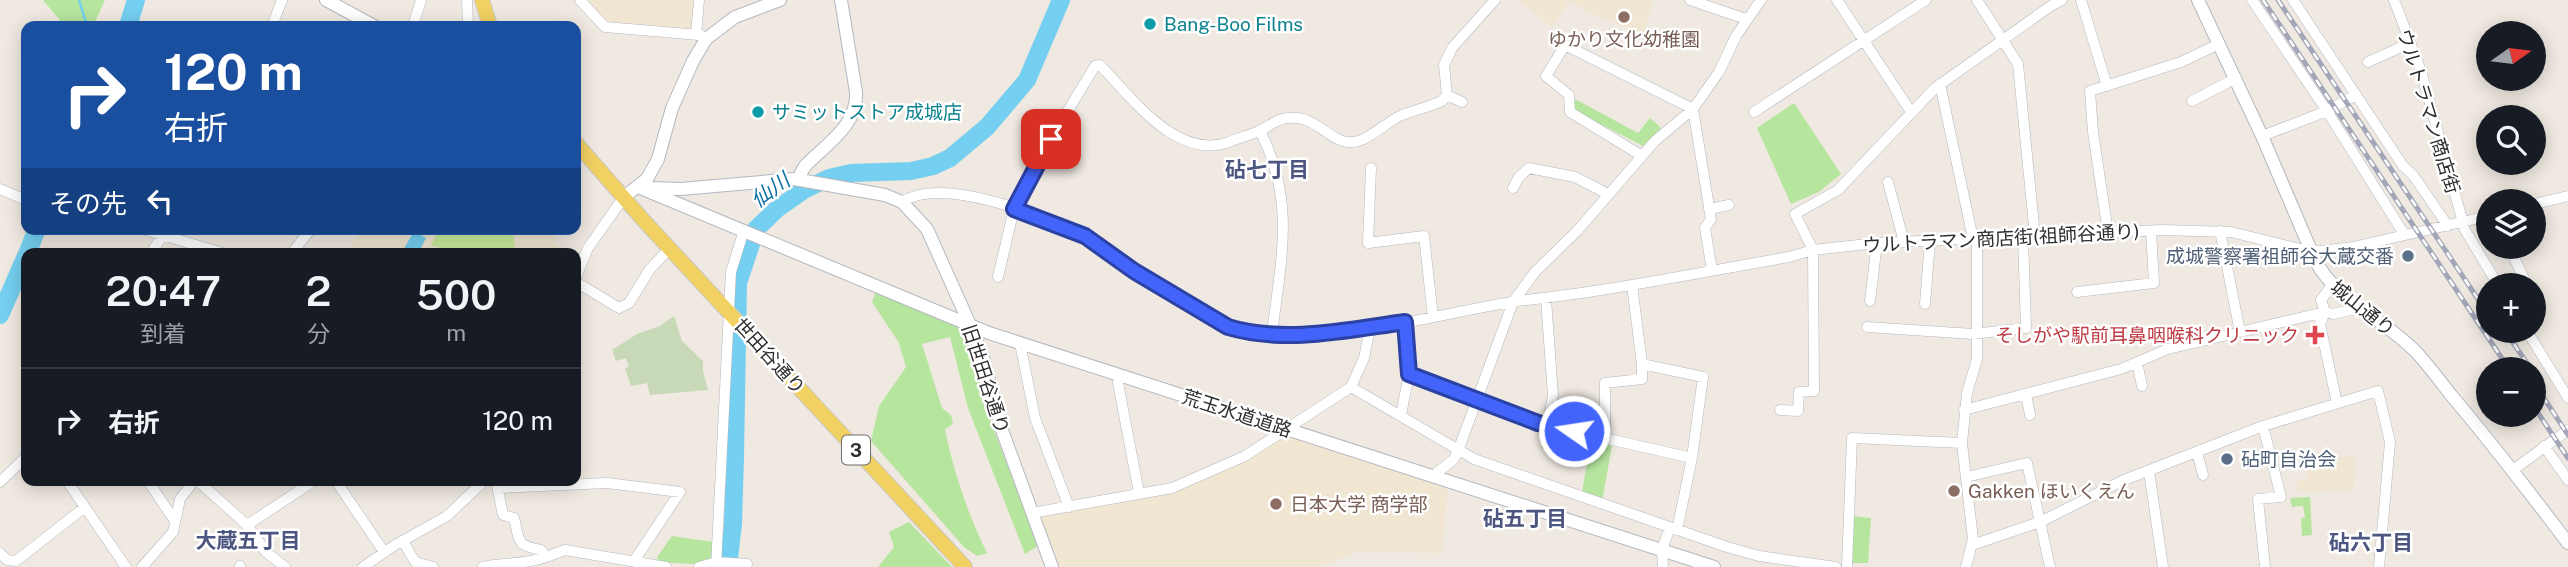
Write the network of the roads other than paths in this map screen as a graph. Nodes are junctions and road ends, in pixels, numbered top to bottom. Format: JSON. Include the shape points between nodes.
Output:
{"nodes":[{"id":1,"x":282,"y":0,"type":"edge"},
{"id":2,"x":326,"y":0,"type":"edge"},
{"id":3,"x":421,"y":0,"type":"edge"},
{"id":4,"x":467,"y":0,"type":"edge"},
{"id":5,"x":482,"y":0,"type":"edge"},
{"id":6,"x":580,"y":0,"type":"edge"},
{"id":7,"x":699,"y":0,"type":"edge"},
{"id":8,"x":780,"y":0,"type":"edge"},
{"id":9,"x":841,"y":0,"type":"edge"},
{"id":10,"x":1495,"y":0,"type":"edge"},
{"id":11,"x":1690,"y":0,"type":"edge"},
{"id":12,"x":1760,"y":0,"type":"edge"},
{"id":13,"x":1837,"y":0,"type":"edge"},
{"id":14,"x":1926,"y":0,"type":"edge"},
{"id":15,"x":1977,"y":0,"type":"edge"},
{"id":16,"x":2062,"y":0,"type":"edge"},
{"id":17,"x":2081,"y":0,"type":"edge"},
{"id":18,"x":2198,"y":0,"type":"edge"},
{"id":19,"x":2252,"y":0,"type":"edge"},
{"id":20,"x":2293,"y":0,"type":"edge"},
{"id":21,"x":2394,"y":0,"type":"edge"},
{"id":22,"x":1746,"y":19,"type":"junction"},
{"id":23,"x":276,"y":21,"type":"edge"},
{"id":24,"x":365,"y":21,"type":"edge"},
{"id":25,"x":415,"y":21,"type":"edge"},
{"id":26,"x":468,"y":21,"type":"edge"},
{"id":27,"x":488,"y":21,"type":"edge"},
{"id":28,"x":701,"y":37,"type":"junction"},
{"id":29,"x":2003,"y":40,"type":"junction"},
{"id":30,"x":1864,"y":41,"type":"junction"},
{"id":31,"x":2410,"y":43,"type":"junction"},
{"id":32,"x":2219,"y":44,"type":"junction"},
{"id":33,"x":2368,"y":62,"type":"dead end"},
{"id":34,"x":2236,"y":78,"type":"junction"},
{"id":35,"x":1940,"y":84,"type":"junction"},
{"id":36,"x":2107,"y":86,"type":"junction"},
{"id":37,"x":1447,"y":95,"type":"junction"},
{"id":38,"x":2356,"y":95,"type":"junction"},
{"id":39,"x":2192,"y":101,"type":"dead end"},
{"id":40,"x":1462,"y":102,"type":"dead end"},
{"id":41,"x":1693,"y":109,"type":"junction"},
{"id":42,"x":1754,"y":111,"type":"dead end"},
{"id":43,"x":2327,"y":111,"type":"junction"},
{"id":44,"x":1911,"y":112,"type":"junction"},
{"id":45,"x":1260,"y":131,"type":"junction"},
{"id":46,"x":2262,"y":136,"type":"junction"},
{"id":47,"x":1642,"y":156,"type":"junction"},
{"id":48,"x":582,"y":158,"type":"edge"},
{"id":49,"x":1371,"y":168,"type":"dead end"},
{"id":50,"x":805,"y":180,"type":"junction"},
{"id":51,"x":1888,"y":182,"type":"dead end"},
{"id":52,"x":638,"y":187,"type":"junction"},
{"id":53,"x":0,"y":188,"type":"edge"},
{"id":54,"x":1513,"y":188,"type":"dead end"},
{"id":55,"x":1608,"y":194,"type":"junction"},
{"id":56,"x":2568,"y":195,"type":"edge"},
{"id":57,"x":679,"y":196,"type":"junction"},
{"id":58,"x":624,"y":197,"type":"junction"},
{"id":59,"x":21,"y":198,"type":"edge"},
{"id":60,"x":2546,"y":201,"type":"edge"},
{"id":61,"x":902,"y":202,"type":"junction"},
{"id":62,"x":1729,"y":205,"type":"dead end"},
{"id":63,"x":1014,"y":209,"type":"junction"},
{"id":64,"x":1709,"y":209,"type":"junction"},
{"id":65,"x":2476,"y":219,"type":"edge"},
{"id":66,"x":2462,"y":223,"type":"junction"},
{"id":67,"x":2448,"y":226,"type":"junction"},
{"id":68,"x":2151,"y":230,"type":"junction"},
{"id":69,"x":746,"y":231,"type":"junction"},
{"id":70,"x":2220,"y":231,"type":"junction"},
{"id":71,"x":2108,"y":233,"type":"junction"},
{"id":72,"x":2404,"y":234,"type":"junction"},
{"id":73,"x":174,"y":235,"type":"edge"},
{"id":74,"x":2035,"y":236,"type":"junction"},
{"id":75,"x":2023,"y":237,"type":"junction"},
{"id":76,"x":1975,"y":239,"type":"junction"},
{"id":77,"x":1930,"y":241,"type":"junction"},
{"id":78,"x":1904,"y":242,"type":"junction"},
{"id":79,"x":1877,"y":243,"type":"junction"},
{"id":80,"x":210,"y":248,"type":"edge"},
{"id":81,"x":670,"y":248,"type":"junction"},
{"id":82,"x":1813,"y":250,"type":"junction"},
{"id":83,"x":2311,"y":251,"type":"junction"},
{"id":84,"x":581,"y":267,"type":"edge"},
{"id":85,"x":1712,"y":271,"type":"junction"},
{"id":86,"x":2490,"y":273,"type":"edge"},
{"id":87,"x":998,"y":277,"type":"dead end"},
{"id":88,"x":581,"y":283,"type":"edge"},
{"id":89,"x":1632,"y":285,"type":"junction"},
{"id":90,"x":2332,"y":285,"type":"junction"},
{"id":91,"x":2077,"y":292,"type":"dead end"},
{"id":92,"x":1546,"y":299,"type":"junction"},
{"id":93,"x":1870,"y":301,"type":"dead end"},
{"id":94,"x":1513,"y":302,"type":"junction"},
{"id":95,"x":1925,"y":304,"type":"dead end"},
{"id":96,"x":2360,"y":308,"type":"junction"},
{"id":97,"x":729,"y":311,"type":"junction"},
{"id":98,"x":2325,"y":312,"type":"junction"},
{"id":99,"x":1433,"y":317,"type":"junction"},
{"id":100,"x":1405,"y":322,"type":"junction"},
{"id":101,"x":971,"y":327,"type":"junction"},
{"id":102,"x":1867,"y":327,"type":"dead end"},
{"id":103,"x":1370,"y":328,"type":"junction"},
{"id":104,"x":2241,"y":332,"type":"junction"},
{"id":105,"x":1977,"y":333,"type":"junction"},
{"id":106,"x":1272,"y":334,"type":"junction"},
{"id":107,"x":1020,"y":343,"type":"junction"},
{"id":108,"x":2535,"y":343,"type":"edge"},
{"id":109,"x":2137,"y":362,"type":"junction"},
{"id":110,"x":1642,"y":364,"type":"junction"},
{"id":111,"x":1409,"y":374,"type":"junction"},
{"id":112,"x":1120,"y":376,"type":"junction"},
{"id":113,"x":2142,"y":386,"type":"dead end"},
{"id":114,"x":1351,"y":387,"type":"junction"},
{"id":115,"x":2026,"y":394,"type":"junction"},
{"id":116,"x":2568,"y":398,"type":"edge"},
{"id":117,"x":1475,"y":400,"type":"junction"},
{"id":118,"x":2336,"y":403,"type":"junction"},
{"id":119,"x":1780,"y":410,"type":"dead end"},
{"id":120,"x":1964,"y":410,"type":"junction"},
{"id":121,"x":1401,"y":415,"type":"junction"},
{"id":122,"x":2030,"y":415,"type":"dead end"},
{"id":123,"x":1548,"y":425,"type":"junction"},
{"id":124,"x":2263,"y":426,"type":"junction"},
{"id":125,"x":1289,"y":429,"type":"junction"},
{"id":126,"x":2568,"y":430,"type":"edge"},
{"id":127,"x":1600,"y":438,"type":"junction"},
{"id":128,"x":1962,"y":443,"type":"junction"},
{"id":129,"x":2544,"y":446,"type":"junction"},
{"id":130,"x":1458,"y":451,"type":"junction"},
{"id":131,"x":2197,"y":452,"type":"junction"},
{"id":132,"x":1692,"y":458,"type":"junction"},
{"id":133,"x":21,"y":462,"type":"edge"},
{"id":134,"x":2513,"y":470,"type":"junction"},
{"id":135,"x":2149,"y":471,"type":"junction"},
{"id":136,"x":2203,"y":475,"type":"dead end"},
{"id":137,"x":1433,"y":476,"type":"junction"},
{"id":138,"x":1966,"y":477,"type":"junction"},
{"id":139,"x":2568,"y":480,"type":"edge"},
{"id":140,"x":0,"y":482,"type":"edge"},
{"id":141,"x":581,"y":483,"type":"edge"},
{"id":142,"x":70,"y":486,"type":"edge"},
{"id":143,"x":151,"y":486,"type":"edge"},
{"id":144,"x":192,"y":486,"type":"edge"},
{"id":145,"x":202,"y":486,"type":"edge"},
{"id":146,"x":306,"y":486,"type":"edge"},
{"id":147,"x":340,"y":486,"type":"edge"},
{"id":148,"x":479,"y":486,"type":"edge"},
{"id":149,"x":498,"y":486,"type":"edge"},
{"id":150,"x":1139,"y":494,"type":"junction"},
{"id":151,"x":85,"y":507,"type":"junction"},
{"id":152,"x":1069,"y":507,"type":"junction"},
{"id":153,"x":1032,"y":513,"type":"junction"},
{"id":154,"x":175,"y":521,"type":"junction"},
{"id":155,"x":2040,"y":522,"type":"junction"},
{"id":156,"x":247,"y":525,"type":"junction"},
{"id":157,"x":1674,"y":528,"type":"junction"},
{"id":158,"x":403,"y":541,"type":"junction"},
{"id":159,"x":2568,"y":543,"type":"edge"},
{"id":160,"x":1972,"y":545,"type":"junction"},
{"id":161,"x":1662,"y":550,"type":"junction"},
{"id":162,"x":384,"y":552,"type":"junction"},
{"id":163,"x":0,"y":553,"type":"edge"},
{"id":164,"x":547,"y":557,"type":"junction"},
{"id":165,"x":634,"y":561,"type":"junction"},
{"id":166,"x":743,"y":564,"type":"dead end"},
{"id":167,"x":716,"y":565,"type":"edge"},
{"id":168,"x":650,"y":566,"type":"edge"},
{"id":169,"x":126,"y":567,"type":"edge"},
{"id":170,"x":142,"y":567,"type":"edge"},
{"id":171,"x":285,"y":567,"type":"edge"},
{"id":172,"x":363,"y":567,"type":"edge"},
{"id":173,"x":433,"y":567,"type":"edge"},
{"id":174,"x":483,"y":567,"type":"edge"},
{"id":175,"x":666,"y":567,"type":"edge"},
{"id":176,"x":699,"y":567,"type":"edge"},
{"id":177,"x":965,"y":567,"type":"edge"},
{"id":178,"x":1052,"y":567,"type":"edge"},
{"id":179,"x":1663,"y":567,"type":"edge"},
{"id":180,"x":1714,"y":567,"type":"edge"},
{"id":181,"x":1836,"y":567,"type":"edge"},
{"id":182,"x":1847,"y":567,"type":"edge"},
{"id":183,"x":1966,"y":567,"type":"edge"},
{"id":184,"x":2050,"y":567,"type":"edge"},
{"id":185,"x":2163,"y":567,"type":"edge"},
{"id":186,"x":2265,"y":567,"type":"edge"},
{"id":187,"x":2379,"y":567,"type":"edge"}],
"edges":[{"from":1,"to":23,"type":"street"},
{"from":2,"to":24,"type":"street"},
{"from":3,"to":25,"type":"street"},
{"from":4,"to":26,"type":"street"},
{"from":5,"to":27,"type":"main road"},
{"from":6,"to":28,"type":"street","via":[[605,27]]},
{"from":7,"to":28,"type":"street"},
{"from":8,"to":28,"type":"street"},
{"from":9,"to":50,"type":"street","via":[[856,106],[845,127],[805,166],[801,173]]},
{"from":10,"to":37,"type":"street","via":[[1452,48],[1444,65]]},
{"from":11,"to":22,"type":"street"},
{"from":12,"to":22,"type":"street"},
{"from":13,"to":30,"type":"street"},
{"from":14,"to":30,"type":"street"},
{"from":15,"to":29,"type":"street"},
{"from":16,"to":29,"type":"street"},
{"from":17,"to":36,"type":"street"},
{"from":18,"to":32,"type":"street","name":"城山通り"},
{"from":19,"to":43,"type":"street"},
{"from":20,"to":38,"type":"street"},
{"from":21,"to":31,"type":"street","name":"ウルトラマン商店街"},
{"from":22,"to":41,"type":"street","via":[[1719,72]]},
{"from":28,"to":52,"type":"street","via":[[672,108],[658,159]]},
{"from":29,"to":35,"type":"street"},
{"from":29,"to":74,"type":"street","via":[[2018,64]]},
{"from":30,"to":42,"type":"street"},
{"from":30,"to":44,"type":"street"},
{"from":31,"to":33,"type":"street"},
{"from":31,"to":66,"type":"street","name":"ウルトラマン商店街"},
{"from":32,"to":34,"type":"street","name":"城山通り"},
{"from":32,"to":36,"type":"street","via":[[2181,62]]},
{"from":34,"to":39,"type":"street"},
{"from":34,"to":46,"type":"street","name":"城山通り"},
{"from":35,"to":44,"type":"street"},
{"from":35,"to":76,"type":"street"},
{"from":36,"to":71,"type":"street","via":[[2090,92]]},
{"from":37,"to":40,"type":"street"},
{"from":37,"to":45,"type":"street","via":[[1351,142],[1309,120],[1290,117]]},
{"from":38,"to":43,"type":"street"},
{"from":38,"to":67,"type":"street"},
{"from":41,"to":47,"type":"street"},
{"from":41,"to":47,"type":"street","via":[[1565,45],[1546,76],[1569,94],[1570,112]]},
{"from":41,"to":64,"type":"street"},
{"from":43,"to":46,"type":"street"},
{"from":43,"to":72,"type":"street"},
{"from":44,"to":82,"type":"street","via":[[1838,190],[1795,214]]},
{"from":45,"to":63,"type":"street","via":[[1214,147],[1187,142],[1153,121],[1100,65],[1095,66]]},
{"from":45,"to":106,"type":"street","via":[[1277,170],[1284,214]]},
{"from":46,"to":83,"type":"street","name":"城山通り"},
{"from":47,"to":55,"type":"street"},
{"from":48,"to":58,"type":"main road","name":"世田谷通り","number":"3"},
{"from":49,"to":99,"type":"street","via":[[1368,243],[1424,236]]},
{"from":50,"to":57,"type":"street","via":[[772,180]]},
{"from":50,"to":61,"type":"street"},
{"from":51,"to":78,"type":"street"},
{"from":52,"to":57,"type":"street"},
{"from":52,"to":58,"type":"street"},
{"from":53,"to":59,"type":"street"},
{"from":54,"to":55,"type":"street","via":[[1529,168],[1574,177]]},
{"from":55,"to":94,"type":"street"},
{"from":56,"to":60,"type":"street"},
{"from":57,"to":69,"type":"street"},
{"from":58,"to":81,"type":"main road","name":"世田谷通り","number":"3"},
{"from":58,"to":84,"type":"street","via":[[588,248]]},
{"from":61,"to":63,"type":"street","name":"ウルトラマン商店街(祖師谷通り)","via":[[951,192]]},
{"from":61,"to":101,"type":"street","name":"旧世田谷通り","via":[[928,229]]},
{"from":62,"to":64,"type":"street"},
{"from":63,"to":87,"type":"street"},
{"from":63,"to":106,"type":"street","name":"ウルトラマン商店街(祖師谷通り)","via":[[1085,236],[1228,327]]},
{"from":64,"to":85,"type":"street","via":[[1711,219],[1705,228]]},
{"from":65,"to":66,"type":"street","name":"ウルトラマン商店街(祖師谷通り)"},
{"from":66,"to":67,"type":"street","name":"ウルトラマン商店街(祖師谷通り)"},
{"from":66,"to":86,"type":"street","name":"ウルトラマン商店街"},
{"from":67,"to":72,"type":"street","name":"ウルトラマン商店街(祖師谷通り)"},
{"from":68,"to":70,"type":"street","name":"ウルトラマン商店街(祖師谷通り)"},
{"from":68,"to":71,"type":"street","name":"ウルトラマン商店街(祖師谷通り)"},
{"from":68,"to":91,"type":"street","via":[[2154,283]]},
{"from":69,"to":97,"type":"street","via":[[732,265]]},
{"from":69,"to":101,"type":"street","name":"荒玉水道道路"},
{"from":70,"to":83,"type":"street","name":"ウルトラマン商店街(祖師谷通り)"},
{"from":70,"to":104,"type":"street"},
{"from":71,"to":74,"type":"street","name":"ウルトラマン商店街(祖師谷通り)"},
{"from":72,"to":83,"type":"street","name":"ウルトラマン商店街(祖師谷通り)","via":[[2353,247]]},
{"from":73,"to":80,"type":"street"},
{"from":74,"to":75,"type":"street","name":"ウルトラマン商店街(祖師谷通り)"},
{"from":75,"to":76,"type":"street","name":"ウルトラマン商店街(祖師谷通り)"},
{"from":75,"to":105,"type":"street","via":[[2026,328]]},
{"from":76,"to":77,"type":"street","name":"ウルトラマン商店街(祖師谷通り)"},
{"from":76,"to":105,"type":"street"},
{"from":77,"to":78,"type":"street","name":"ウルトラマン商店街(祖師谷通り)"},
{"from":77,"to":95,"type":"street"},
{"from":78,"to":79,"type":"street","name":"ウルトラマン商店街(祖師谷通り)"},
{"from":79,"to":82,"type":"street","name":"ウルトラマン商店街(祖師谷通り)"},
{"from":79,"to":93,"type":"street"},
{"from":81,"to":88,"type":"street","via":[[629,303],[619,308]]},
{"from":81,"to":97,"type":"main road","name":"世田谷通り","number":"3"},
{"from":82,"to":85,"type":"street","name":"ウルトラマン商店街(祖師谷通り)"},
{"from":82,"to":119,"type":"street","via":[[1814,391],[1798,392],[1798,411]]},
{"from":83,"to":90,"type":"street","name":"城山通り"},
{"from":85,"to":89,"type":"street","name":"ウルトラマン商店街(祖師谷通り)"},
{"from":89,"to":92,"type":"street","name":"ウルトラマン商店街(祖師谷通り)"},
{"from":89,"to":110,"type":"street"},
{"from":90,"to":96,"type":"street","name":"城山通り"},
{"from":90,"to":98,"type":"street","via":[[2321,300]]},
{"from":92,"to":94,"type":"street","name":"ウルトラマン商店街(祖師谷通り)"},
{"from":92,"to":123,"type":"street","via":[[1553,395]]},
{"from":94,"to":99,"type":"street","name":"ウルトラマン商店街(祖師谷通り)"},
{"from":94,"to":117,"type":"street"},
{"from":96,"to":98,"type":"street"},
{"from":96,"to":134,"type":"street","name":"城山通り","via":[[2415,351]]},
{"from":97,"to":167,"type":"street"},
{"from":97,"to":177,"type":"main road","name":"世田谷通り","number":"3"},
{"from":98,"to":104,"type":"street"},
{"from":98,"to":118,"type":"street","via":[[2320,324]]},
{"from":99,"to":100,"type":"street","name":"ウルトラマン商店街(祖師谷通り)"},
{"from":100,"to":103,"type":"street","name":"ウルトラマン商店街(祖師谷通り)"},
{"from":100,"to":111,"type":"street"},
{"from":101,"to":107,"type":"street","name":"荒玉水道道路"},
{"from":101,"to":153,"type":"street","name":"旧世田谷通り"},
{"from":102,"to":105,"type":"street"},
{"from":103,"to":106,"type":"street","name":"ウルトラマン商店街(祖師谷通り)"},
{"from":103,"to":114,"type":"street"},
{"from":104,"to":109,"type":"street","via":[[2168,349]]},
{"from":105,"to":120,"type":"street","via":[[1977,359]]},
{"from":107,"to":112,"type":"street","name":"荒玉水道道路"},
{"from":107,"to":152,"type":"street","via":[[1035,418]]},
{"from":108,"to":116,"type":"street"},
{"from":109,"to":113,"type":"street"},
{"from":109,"to":115,"type":"street"},
{"from":110,"to":127,"type":"street","via":[[1642,379],[1605,383],[1605,424]]},
{"from":110,"to":132,"type":"street","via":[[1703,377]]},
{"from":111,"to":117,"type":"street"},
{"from":111,"to":121,"type":"street"},
{"from":112,"to":125,"type":"street","name":"荒玉水道道路"},
{"from":112,"to":150,"type":"street"},
{"from":114,"to":121,"type":"street"},
{"from":114,"to":125,"type":"street"},
{"from":115,"to":120,"type":"street"},
{"from":115,"to":122,"type":"street"},
{"from":117,"to":123,"type":"street"},
{"from":117,"to":130,"type":"street"},
{"from":118,"to":124,"type":"street"},
{"from":118,"to":187,"type":"street","via":[[2378,391],[2390,442]]},
{"from":120,"to":128,"type":"street"},
{"from":121,"to":130,"type":"street"},
{"from":123,"to":127,"type":"street"},
{"from":124,"to":131,"type":"street"},
{"from":124,"to":186,"type":"street","via":[[2281,497],[2258,499]]},
{"from":125,"to":137,"type":"street","name":"荒玉水道道路"},
{"from":125,"to":150,"type":"street","via":[[1220,467],[1171,488]]},
{"from":126,"to":129,"type":"street"},
{"from":127,"to":132,"type":"street"},
{"from":128,"to":138,"type":"street"},
{"from":128,"to":182,"type":"street","via":[[1853,438]]},
{"from":129,"to":134,"type":"street"},
{"from":129,"to":139,"type":"street"},
{"from":130,"to":137,"type":"street"},
{"from":130,"to":157,"type":"street"},
{"from":131,"to":135,"type":"street"},
{"from":131,"to":136,"type":"street"},
{"from":132,"to":157,"type":"street"},
{"from":133,"to":140,"type":"street"},
{"from":134,"to":159,"type":"street","name":"城山通り"},
{"from":135,"to":155,"type":"street"},
{"from":135,"to":185,"type":"street"},
{"from":137,"to":161,"type":"street","name":"荒玉水道道路"},
{"from":138,"to":155,"type":"street","via":[[2027,463]]},
{"from":138,"to":160,"type":"street"},
{"from":141,"to":165,"type":"street","via":[[680,492]]},
{"from":142,"to":151,"type":"street"},
{"from":143,"to":154,"type":"street"},
{"from":144,"to":154,"type":"street","via":[[180,499]]},
{"from":145,"to":156,"type":"street"},
{"from":146,"to":156,"type":"street"},
{"from":147,"to":162,"type":"street"},
{"from":148,"to":158,"type":"street","via":[[447,516]]},
{"from":149,"to":164,"type":"street","via":[[503,515],[514,518],[520,543]]},
{"from":150,"to":152,"type":"street"},
{"from":151,"to":163,"type":"street","via":[[16,561]]},
{"from":151,"to":169,"type":"street"},
{"from":152,"to":153,"type":"street"},
{"from":153,"to":178,"type":"street","name":"旧世田谷通り"},
{"from":154,"to":170,"type":"street","via":[[173,532]]},
{"from":155,"to":160,"type":"street"},
{"from":155,"to":184,"type":"street"},
{"from":156,"to":171,"type":"street","via":[[266,552]]},
{"from":157,"to":161,"type":"street"},
{"from":157,"to":181,"type":"street","via":[[1759,556]]},
{"from":158,"to":162,"type":"street"},
{"from":158,"to":173,"type":"street","via":[[415,562]]},
{"from":160,"to":183,"type":"street"},
{"from":161,"to":179,"type":"street"},
{"from":161,"to":180,"type":"street","name":"荒玉水道道路"},
{"from":162,"to":172,"type":"street"},
{"from":164,"to":165,"type":"street","via":[[565,550]]},
{"from":164,"to":174,"type":"street","via":[[530,564]]},
{"from":165,"to":168,"type":"street"},
{"from":166,"to":167,"type":"street"},
{"from":167,"to":176,"type":"street"},
{"from":168,"to":175,"type":"street"}]}
